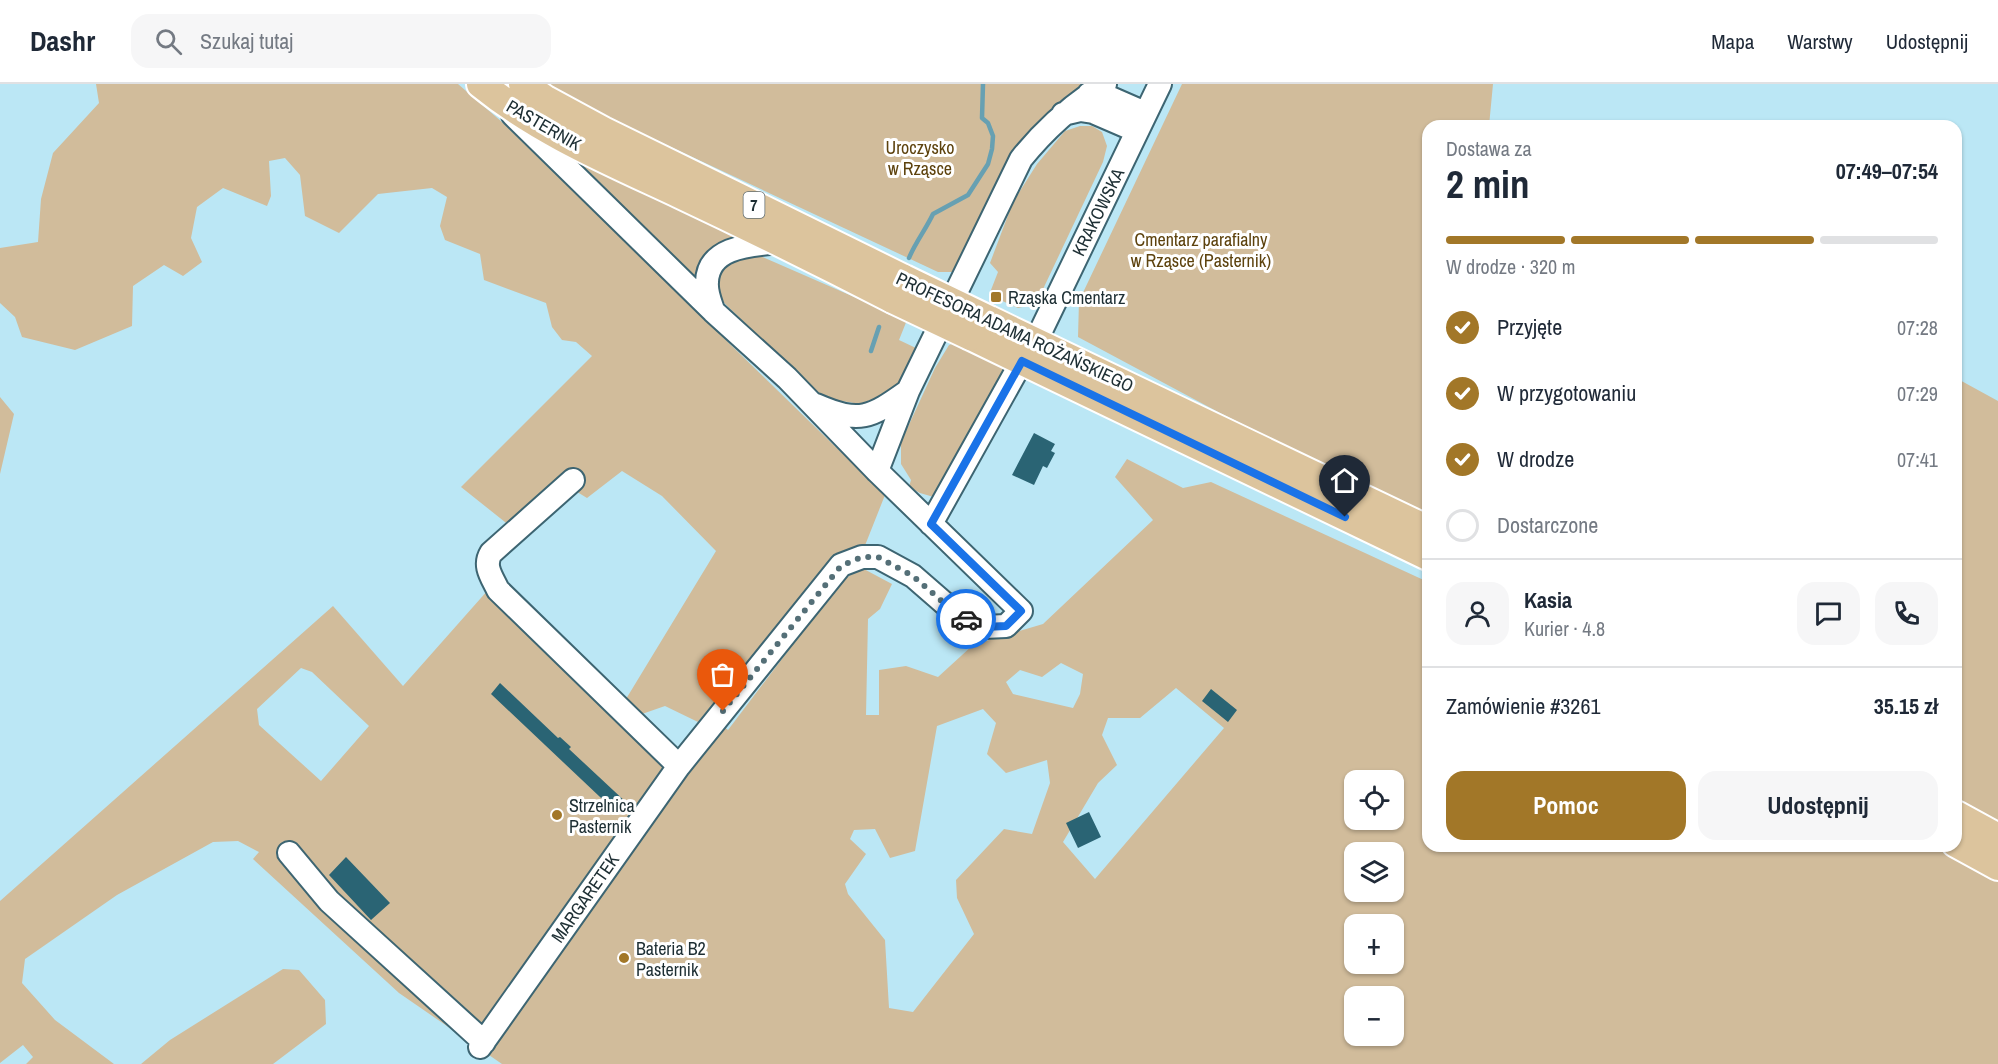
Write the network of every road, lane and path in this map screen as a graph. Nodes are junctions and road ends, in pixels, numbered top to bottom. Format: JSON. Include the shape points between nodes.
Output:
{"nodes":[{"id":1,"x":523,"y":84,"type":"edge"},
{"id":2,"x":1160,"y":84,"type":"edge"},
{"id":3,"x":1097,"y":89,"type":"edge"},
{"id":4,"x":490,"y":91,"type":"edge"},
{"id":5,"x":1064,"y":114,"type":"junction"},
{"id":6,"x":1141,"y":122,"type":"junction"},
{"id":7,"x":603,"y":131,"type":"joint"},
{"id":8,"x":610,"y":161,"type":"joint"},
{"id":9,"x":782,"y":242,"type":"junction"},
{"id":10,"x":899,"y":289,"type":"junction"},
{"id":11,"x":713,"y":312,"type":"junction"},
{"id":12,"x":1029,"y":351,"type":"junction"},
{"id":13,"x":908,"y":391,"type":"junction"},
{"id":14,"x":810,"y":402,"type":"junction"},
{"id":15,"x":877,"y":471,"type":"junction"},
{"id":16,"x":573,"y":480,"type":"dead end"},
{"id":17,"x":931,"y":524,"type":"junction"},
{"id":18,"x":1422,"y":527,"type":"edge"},
{"id":19,"x":1422,"y":553,"type":"edge"},
{"id":20,"x":679,"y":766,"type":"junction"},
{"id":21,"x":1962,"y":818,"type":"edge"},
{"id":22,"x":1998,"y":838,"type":"edge"},
{"id":23,"x":1962,"y":846,"type":"edge"},
{"id":24,"x":289,"y":853,"type":"dead end"},
{"id":25,"x":1998,"y":867,"type":"edge"}],
"edges":[{"from":1,"to":7,"type":"main road","name":"PASTERNIK","number":"7"},
{"from":2,"to":6,"type":"street","name":"KRAKOWSKA"},
{"from":3,"to":5,"type":"street"},
{"from":3,"to":6,"type":"street"},
{"from":4,"to":8,"type":"main road","name":"PASTERNIK","number":"7","via":[[563,138]]},
{"from":4,"to":11,"type":"street","name":"MARGARETEK"},
{"from":5,"to":6,"type":"street","via":[[1080,110]]},
{"from":5,"to":13,"type":"street","via":[[1040,136],[1015,171]]},
{"from":6,"to":12,"type":"street","name":"KRAKOWSKA"},
{"from":7,"to":10,"type":"main road","name":"PROFESORA ADAMA ROŻAŃSKIEGO","number":"7"},
{"from":8,"to":9,"type":"main road","name":"PROFESORA ADAMA ROŻAŃSKIEGO","number":"7"},
{"from":9,"to":10,"type":"main road","name":"PROFESORA ADAMA ROŻAŃSKIEGO","number":"7"},
{"from":9,"to":11,"type":"street","via":[[738,247],[716,260],[710,267],[707,283]]},
{"from":10,"to":12,"type":"main road","name":"PROFESORA ADAMA ROŻAŃSKIEGO","number":"7","bridge":true},
{"from":11,"to":14,"type":"street","name":"MARGARETEK"},
{"from":12,"to":17,"type":"street","name":"KRAKOWSKA"},
{"from":12,"to":18,"type":"main road","name":"PROFESORA ADAMA ROŻAŃSKIEGO","number":"7"},
{"from":12,"to":19,"type":"main road","name":"PROFESORA ADAMA ROŻAŃSKIEGO","number":"7"},
{"from":13,"to":14,"type":"street","via":[[882,410],[857,417],[841,416]]},
{"from":13,"to":15,"type":"street"},
{"from":14,"to":15,"type":"street","name":"MARGARETEK"},
{"from":15,"to":17,"type":"street","name":"MARGARETEK"},
{"from":16,"to":20,"type":"street","via":[[491,553],[487,565],[490,575],[498,590]]},
{"from":17,"to":20,"type":"street","name":"MARGARETEK","via":[[1021,611],[1006,626],[984,627],[959,616],[913,576],[878,557],[862,557],[841,566]]},
{"from":20,"to":24,"type":"street","name":"MARGARETEK","via":[[482,1045],[329,901]]},
{"from":21,"to":22,"type":"main road"},
{"from":23,"to":25,"type":"main road"}]}
